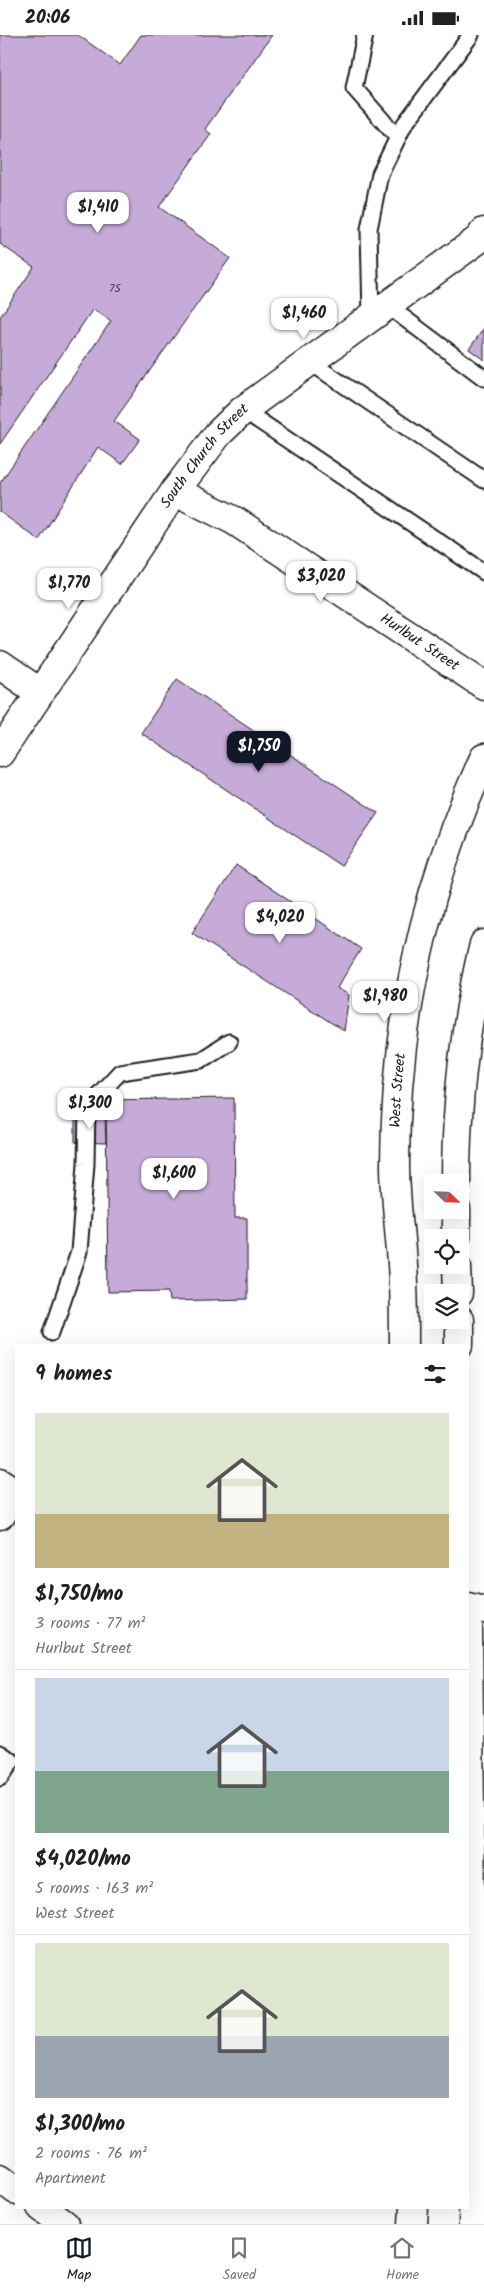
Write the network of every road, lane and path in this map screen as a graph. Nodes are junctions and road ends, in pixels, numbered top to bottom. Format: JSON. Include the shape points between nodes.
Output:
{"nodes":[{"id":1,"x":365,"y":35,"type":"edge"},
{"id":2,"x":471,"y":35,"type":"edge"},
{"id":3,"x":398,"y":138,"type":"junction"},
{"id":4,"x":484,"y":232,"type":"edge"},
{"id":5,"x":379,"y":312,"type":"junction"},
{"id":6,"x":310,"y":363,"type":"junction"},
{"id":7,"x":484,"y":379,"type":"edge"},
{"id":8,"x":243,"y":410,"type":"junction"},
{"id":9,"x":484,"y":480,"type":"edge"},
{"id":10,"x":175,"y":491,"type":"junction"},
{"id":11,"x":484,"y":572,"type":"edge"},
{"id":12,"x":0,"y":665,"type":"edge"},
{"id":13,"x":484,"y":685,"type":"edge"},
{"id":14,"x":40,"y":692,"type":"junction"},
{"id":15,"x":0,"y":753,"type":"edge"},
{"id":16,"x":484,"y":758,"type":"edge"},
{"id":17,"x":484,"y":944,"type":"edge"},
{"id":18,"x":229,"y":1043,"type":"dead end"},
{"id":19,"x":456,"y":1174,"type":"edge"},
{"id":20,"x":459,"y":1329,"type":"edge"},
{"id":21,"x":52,"y":1332,"type":"dead end"},
{"id":22,"x":404,"y":1344,"type":"edge"},
{"id":23,"x":459,"y":1344,"type":"edge"},
{"id":24,"x":0,"y":1481,"type":"edge"},
{"id":25,"x":15,"y":1491,"type":"edge"},
{"id":26,"x":15,"y":1494,"type":"edge"},
{"id":27,"x":0,"y":1516,"type":"edge"},
{"id":28,"x":469,"y":1606,"type":"edge"},
{"id":29,"x":484,"y":1610,"type":"edge"},
{"id":30,"x":469,"y":1636,"type":"edge"},
{"id":31,"x":474,"y":1671,"type":"edge"},
{"id":32,"x":9,"y":1759,"type":"edge"},
{"id":33,"x":0,"y":1778,"type":"edge"},
{"id":34,"x":478,"y":1932,"type":"edge"},
{"id":35,"x":0,"y":2178,"type":"edge"},
{"id":36,"x":15,"y":2189,"type":"edge"},
{"id":37,"x":44,"y":2209,"type":"edge"},
{"id":38,"x":414,"y":2209,"type":"edge"},
{"id":39,"x":64,"y":2224,"type":"edge"},
{"id":40,"x":413,"y":2224,"type":"edge"},
{"id":41,"x":472,"y":2224,"type":"edge"}],
"edges":[{"from":1,"to":3,"type":"lane","via":[[354,88]]},
{"from":2,"to":3,"type":"lane","via":[[404,125]]},
{"from":3,"to":5,"type":"lane","via":[[380,174],[369,229]]},
{"from":4,"to":5,"type":"main road","name":"South Church Street","via":[[479,239]]},
{"from":5,"to":6,"type":"main road","name":"South Church Street"},
{"from":5,"to":7,"type":"lane"},
{"from":6,"to":8,"type":"main road","name":"South Church Street"},
{"from":6,"to":9,"type":"lane"},
{"from":8,"to":10,"type":"main road","name":"South Church Street","via":[[218,434]]},
{"from":8,"to":11,"type":"lane"},
{"from":10,"to":13,"type":"main road","name":"Hurlbut Street","via":[[235,521]]},
{"from":10,"to":14,"type":"main road","name":"South Church Street"},
{"from":12,"to":14,"type":"main road"},
{"from":14,"to":15,"type":"main road","name":"South Church Street"},
{"from":16,"to":22,"type":"main road","name":"West Street","via":[[434,885],[409,998],[397,1104],[395,1165],[404,1284]]},
{"from":17,"to":19,"type":"main road","via":[[460,1084]]},
{"from":18,"to":21,"type":"lane","via":[[201,1060],[120,1072],[87,1107],[79,1252]]},
{"from":20,"to":23,"type":"main road"},
{"from":24,"to":25,"type":"main road"},
{"from":26,"to":27,"type":"main road"},
{"from":28,"to":29,"type":"main road"},
{"from":30,"to":31,"type":"main road"},
{"from":31,"to":34,"type":"main road"},
{"from":32,"to":33,"type":"lane"},
{"from":34,"to":41,"type":"main road"},
{"from":35,"to":36,"type":"main road"},
{"from":37,"to":39,"type":"main road"},
{"from":38,"to":40,"type":"main road"}]}
